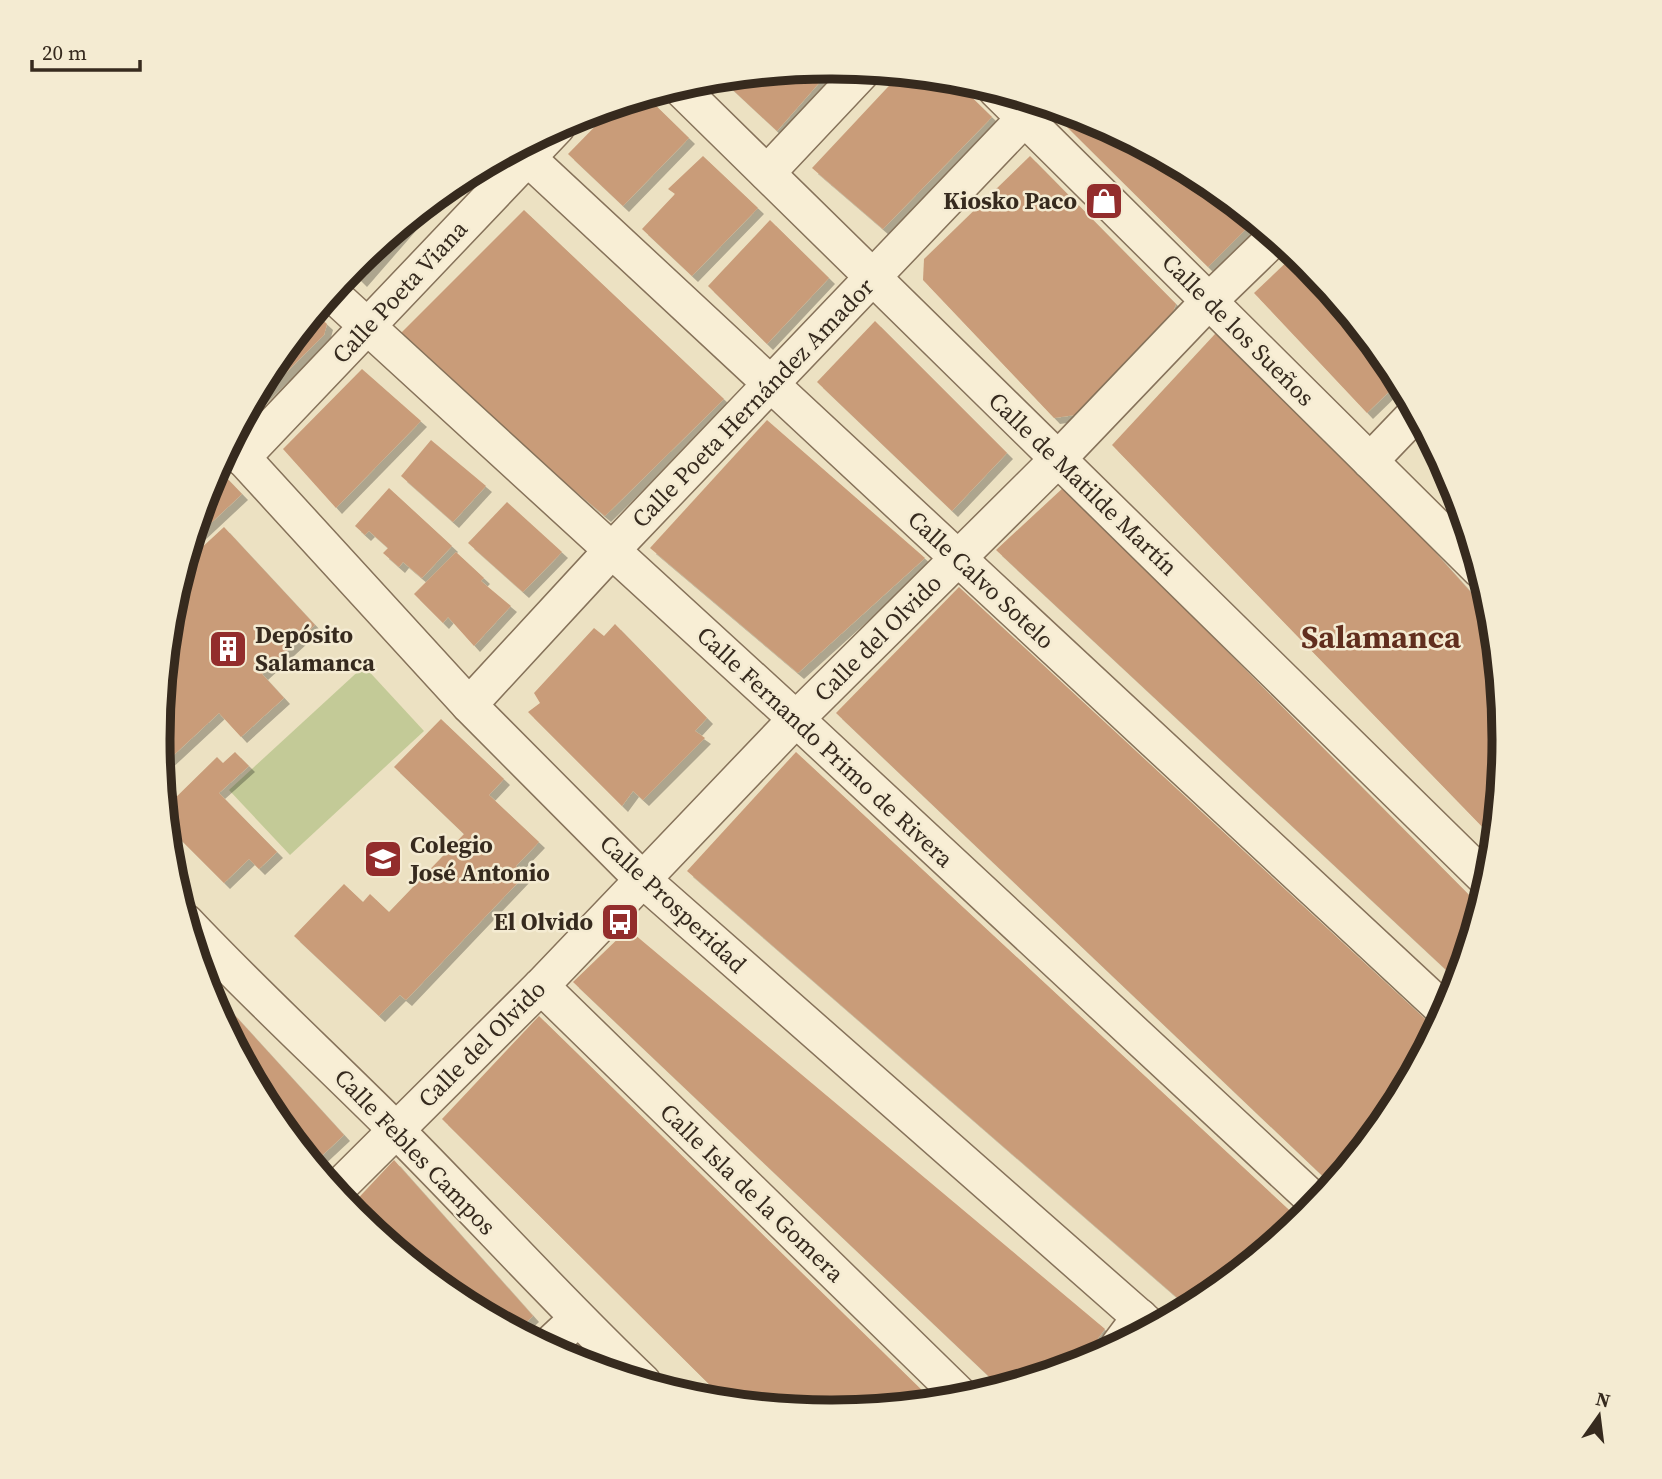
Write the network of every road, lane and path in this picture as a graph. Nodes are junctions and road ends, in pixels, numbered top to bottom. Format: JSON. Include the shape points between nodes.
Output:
{"nodes":[{"id":1,"x":855,"y":80,"type":"edge"},
{"id":2,"x":687,"y":95,"type":"edge"},
{"id":3,"x":1032,"y":110,"type":"edge"},
{"id":4,"x":524,"y":155,"type":"edge"},
{"id":5,"x":517,"y":159,"type":"edge"},
{"id":6,"x":767,"y":173,"type":"junction"},
{"id":7,"x":1268,"y":244,"type":"edge"},
{"id":8,"x":873,"y":278,"type":"junction"},
{"id":9,"x":338,"y":300,"type":"edge"},
{"id":10,"x":1209,"y":301,"type":"junction"},
{"id":11,"x":367,"y":327,"type":"junction"},
{"id":12,"x":772,"y":385,"type":"junction"},
{"id":13,"x":1409,"y":420,"type":"edge"},
{"id":14,"x":236,"y":451,"type":"edge"},
{"id":15,"x":1058,"y":459,"type":"junction"},
{"id":16,"x":1370,"y":461,"type":"junction"},
{"id":17,"x":612,"y":550,"type":"junction"},
{"id":18,"x":1466,"y":557,"type":"edge"},
{"id":19,"x":958,"y":558,"type":"junction"},
{"id":20,"x":469,"y":705,"type":"junction"},
{"id":21,"x":796,"y":719,"type":"junction"},
{"id":22,"x":1478,"y":871,"type":"edge"},
{"id":23,"x":642,"y":879,"type":"junction"},
{"id":24,"x":214,"y":972,"type":"edge"},
{"id":25,"x":541,"y":986,"type":"junction"},
{"id":26,"x":1436,"y":1003,"type":"edge"},
{"id":27,"x":396,"y":1129,"type":"junction"},
{"id":28,"x":342,"y":1184,"type":"edge"},
{"id":29,"x":1309,"y":1195,"type":"edge"},
{"id":30,"x":577,"y":1319,"type":"junction"},
{"id":31,"x":1145,"y":1321,"type":"edge"},
{"id":32,"x":555,"y":1339,"type":"edge"},
{"id":33,"x":628,"y":1368,"type":"edge"},
{"id":34,"x":954,"y":1389,"type":"edge"}],
"edges":[{"from":1,"to":6,"type":"street"},
{"from":2,"to":6,"type":"street","name":"Calle de Matilde Martín"},
{"from":3,"to":8,"type":"street","name":"Calle Poeta Hernández Amador"},
{"from":3,"to":10,"type":"street","name":"Calle de los Sueños"},
{"from":4,"to":12,"type":"street","name":"Calle Calvo Sotelo"},
{"from":5,"to":11,"type":"street","name":"Calle Poeta Viana"},
{"from":6,"to":8,"type":"street","name":"Calle de Matilde Martín"},
{"from":7,"to":10,"type":"street","name":"Calle del Olvido"},
{"from":8,"to":12,"type":"street","name":"Calle Poeta Hernández Amador"},
{"from":8,"to":15,"type":"street","name":"Calle de Matilde Martín"},
{"from":9,"to":11,"type":"street","name":"Calle Fernando Primo de Rivera"},
{"from":10,"to":15,"type":"street","name":"Calle del Olvido"},
{"from":10,"to":16,"type":"street","name":"Calle de los Sueños"},
{"from":11,"to":14,"type":"street","name":"Calle Poeta Viana"},
{"from":11,"to":17,"type":"street","name":"Calle Fernando Primo de Rivera"},
{"from":12,"to":17,"type":"street","name":"Calle Poeta Hernández Amador"},
{"from":12,"to":19,"type":"street","name":"Calle Calvo Sotelo"},
{"from":13,"to":16,"type":"street"},
{"from":14,"to":20,"type":"street","name":"Calle Prosperidad"},
{"from":15,"to":19,"type":"street","name":"Calle del Olvido"},
{"from":15,"to":22,"type":"street","name":"Calle de Matilde Martín"},
{"from":16,"to":18,"type":"street","name":"Calle de los Sueños"},
{"from":17,"to":20,"type":"street","name":"Calle Poeta Hernández Amador"},
{"from":17,"to":21,"type":"street","name":"Calle Fernando Primo de Rivera"},
{"from":19,"to":21,"type":"street","name":"Calle del Olvido"},
{"from":19,"to":26,"type":"street","name":"Calle Calvo Sotelo"},
{"from":20,"to":23,"type":"street","name":"Calle Prosperidad"},
{"from":21,"to":23,"type":"street","name":"Calle del Olvido"},
{"from":21,"to":29,"type":"street","name":"Calle Fernando Primo de Rivera"},
{"from":23,"to":25,"type":"street","name":"Calle del Olvido"},
{"from":23,"to":31,"type":"street","name":"Calle Prosperidad"},
{"from":24,"to":27,"type":"street","name":"Calle Febles Campos"},
{"from":25,"to":27,"type":"street","name":"Calle del Olvido"},
{"from":25,"to":34,"type":"street","name":"Calle Isla de la Gomera"},
{"from":27,"to":28,"type":"street","name":"Calle del Olvido"},
{"from":27,"to":30,"type":"street","name":"Calle Febles Campos"},
{"from":30,"to":32,"type":"street"},
{"from":30,"to":33,"type":"street","name":"Calle Febles Campos"}]}
